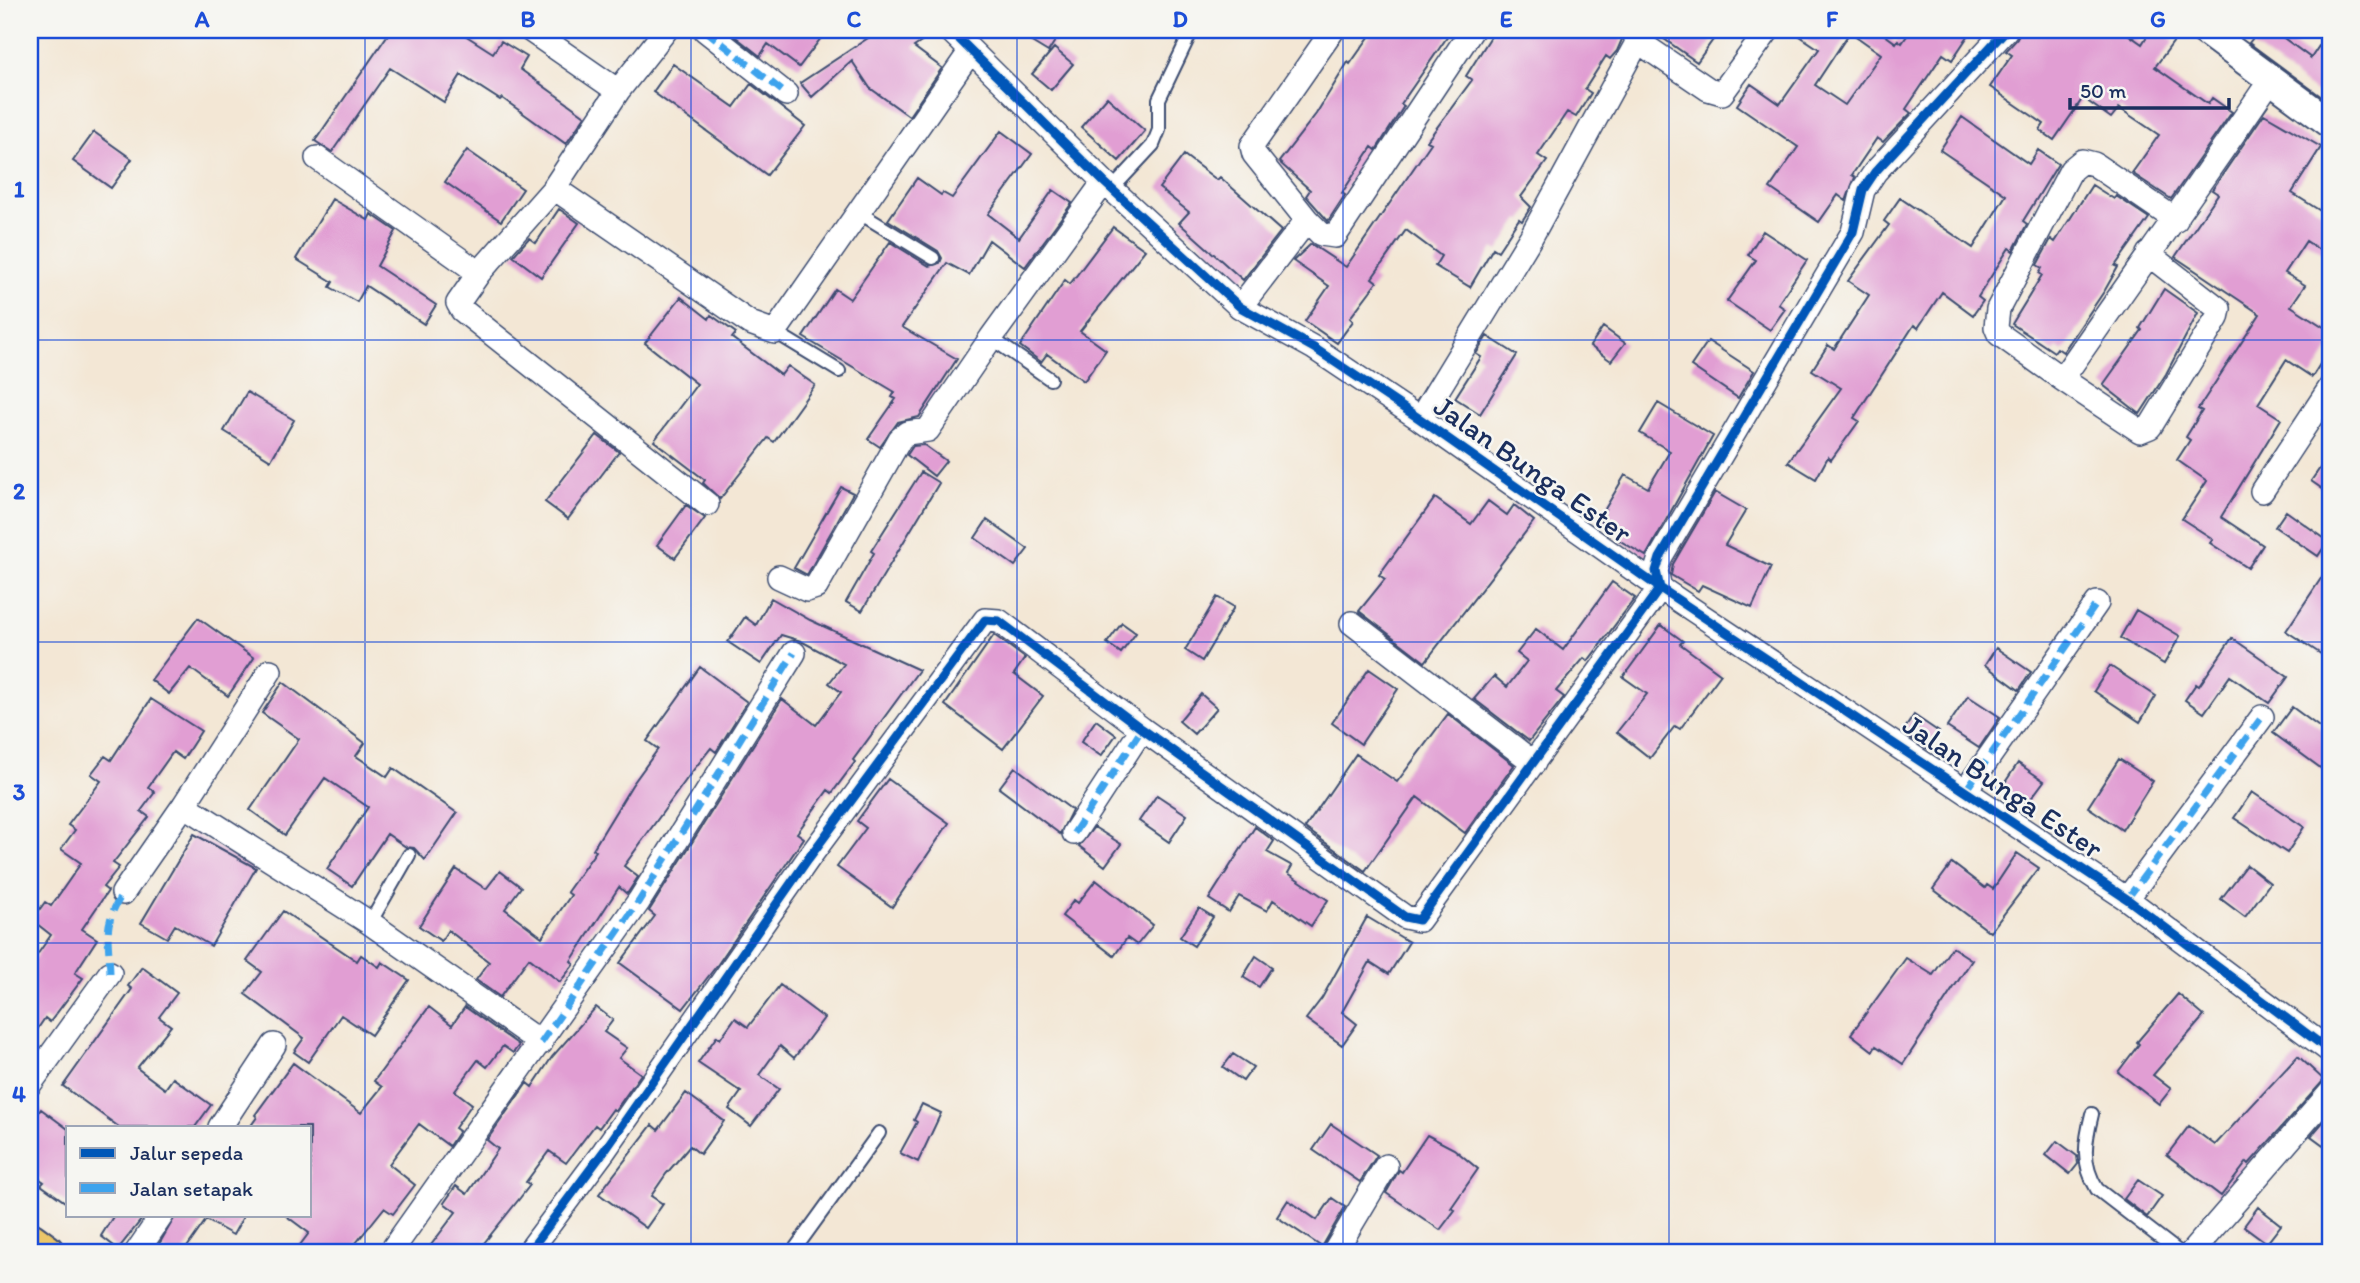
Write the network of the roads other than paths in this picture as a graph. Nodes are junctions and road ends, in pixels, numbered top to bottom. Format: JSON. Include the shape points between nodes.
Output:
{"nodes":[{"id":1,"x":530,"y":30,"type":"edge"},
{"id":2,"x":666,"y":30,"type":"edge"},
{"id":3,"x":705,"y":30,"type":"edge"},
{"id":4,"x":950,"y":30,"type":"edge"},
{"id":5,"x":1192,"y":30,"type":"edge"},
{"id":6,"x":1333,"y":30,"type":"edge"},
{"id":7,"x":1472,"y":30,"type":"edge"},
{"id":8,"x":1768,"y":30,"type":"edge"},
{"id":9,"x":2006,"y":30,"type":"edge"},
{"id":10,"x":2204,"y":30,"type":"edge"},
{"id":11,"x":1640,"y":35,"type":"edge"},
{"id":12,"x":970,"y":52,"type":"junction"},
{"id":13,"x":2271,"y":79,"type":"junction"},
{"id":14,"x":618,"y":90,"type":"junction"},
{"id":15,"x":786,"y":94,"type":"dead end"},
{"id":16,"x":2330,"y":123,"type":"edge"},
{"id":17,"x":317,"y":158,"type":"dead end"},
{"id":18,"x":1108,"y":185,"type":"junction"},
{"id":19,"x":554,"y":188,"type":"junction"},
{"id":20,"x":858,"y":212,"type":"junction"},
{"id":21,"x":1307,"y":220,"type":"junction"},
{"id":22,"x":2176,"y":220,"type":"junction"},
{"id":23,"x":2148,"y":254,"type":"junction"},
{"id":24,"x":933,"y":258,"type":"dead end"},
{"id":25,"x":479,"y":273,"type":"junction"},
{"id":26,"x":1240,"y":307,"type":"junction"},
{"id":27,"x":775,"y":332,"type":"junction"},
{"id":28,"x":991,"y":338,"type":"junction"},
{"id":29,"x":839,"y":371,"type":"dead end"},
{"id":30,"x":1050,"y":379,"type":"dead end"},
{"id":31,"x":2062,"y":379,"type":"junction"},
{"id":32,"x":2330,"y":388,"type":"edge"},
{"id":33,"x":1420,"y":419,"type":"junction"},
{"id":34,"x":2262,"y":491,"type":"dead end"},
{"id":35,"x":707,"y":504,"type":"dead end"},
{"id":36,"x":779,"y":577,"type":"dead end"},
{"id":37,"x":1660,"y":589,"type":"junction"},
{"id":38,"x":2097,"y":603,"type":"dead end"},
{"id":39,"x":1352,"y":623,"type":"dead end"},
{"id":40,"x":794,"y":653,"type":"dead end"},
{"id":41,"x":270,"y":671,"type":"dead end"},
{"id":42,"x":2262,"y":717,"type":"dead end"},
{"id":43,"x":1142,"y":729,"type":"junction"},
{"id":44,"x":1534,"y":763,"type":"junction"},
{"id":45,"x":1966,"y":790,"type":"junction"},
{"id":46,"x":184,"y":805,"type":"junction"},
{"id":47,"x":1074,"y":833,"type":"dead end"},
{"id":48,"x":409,"y":855,"type":"dead end"},
{"id":49,"x":123,"y":894,"type":"dead end"},
{"id":50,"x":2127,"y":899,"type":"junction"},
{"id":51,"x":370,"y":923,"type":"junction"},
{"id":52,"x":110,"y":973,"type":"dead end"},
{"id":53,"x":541,"y":1043,"type":"junction"},
{"id":54,"x":274,"y":1045,"type":"dead end"},
{"id":55,"x":2330,"y":1051,"type":"edge"},
{"id":56,"x":30,"y":1084,"type":"edge"},
{"id":57,"x":2330,"y":1093,"type":"edge"},
{"id":58,"x":2092,"y":1114,"type":"dead end"},
{"id":59,"x":221,"y":1126,"type":"edge"},
{"id":60,"x":878,"y":1133,"type":"dead end"},
{"id":61,"x":1386,"y":1166,"type":"dead end"},
{"id":62,"x":161,"y":1216,"type":"edge"},
{"id":63,"x":30,"y":1242,"type":"edge"},
{"id":64,"x":45,"y":1253,"type":"edge"},
{"id":65,"x":136,"y":1253,"type":"edge"},
{"id":66,"x":390,"y":1253,"type":"edge"},
{"id":67,"x":528,"y":1253,"type":"edge"},
{"id":68,"x":792,"y":1253,"type":"edge"},
{"id":69,"x":1334,"y":1253,"type":"edge"},
{"id":70,"x":2180,"y":1253,"type":"edge"},
{"id":71,"x":2191,"y":1253,"type":"edge"}],
"edges":[{"from":1,"to":14,"type":"street"},
{"from":2,"to":14,"type":"street"},
{"from":3,"to":15,"type":"street"},
{"from":4,"to":12,"type":"street","name":"Jalan Bunga Ester"},
{"from":5,"to":18,"type":"lane","via":[[1159,99],[1153,145]]},
{"from":6,"to":21,"type":"street","via":[[1252,146]]},
{"from":7,"to":21,"type":"street","via":[[1335,236],[1321,234]]},
{"from":8,"to":11,"type":"street","via":[[1721,93],[1707,89]]},
{"from":9,"to":37,"type":"street","via":[[1863,190],[1853,232],[1661,558],[1656,571]]},
{"from":10,"to":13,"type":"street"},
{"from":11,"to":33,"type":"street","via":[[1531,237]]},
{"from":12,"to":18,"type":"street","name":"Jalan Bunga Ester"},
{"from":12,"to":20,"type":"street"},
{"from":13,"to":16,"type":"street"},
{"from":13,"to":22,"type":"street"},
{"from":14,"to":19,"type":"street"},
{"from":17,"to":25,"type":"street"},
{"from":18,"to":26,"type":"street","name":"Jalan Bunga Ester"},
{"from":18,"to":28,"type":"street"},
{"from":19,"to":25,"type":"street"},
{"from":19,"to":27,"type":"street","via":[[750,323]]},
{"from":20,"to":24,"type":"lane"},
{"from":20,"to":27,"type":"street"},
{"from":21,"to":26,"type":"street"},
{"from":22,"to":23,"type":"street"},
{"from":22,"to":31,"type":"street","via":[[2094,164],[2082,161],[2071,170],[1998,309],[1996,327],[1999,334]]},
{"from":23,"to":31,"type":"street"},
{"from":23,"to":31,"type":"street","via":[[2219,309],[2150,427],[2136,430]]},
{"from":25,"to":35,"type":"street","via":[[459,298],[462,310]]},
{"from":26,"to":33,"type":"street","name":"Jalan Bunga Ester","via":[[1314,348]]},
{"from":27,"to":29,"type":"lane"},
{"from":28,"to":30,"type":"lane"},
{"from":28,"to":36,"type":"street","via":[[928,430],[907,433],[900,439],[816,587],[807,590]]},
{"from":32,"to":34,"type":"street"},
{"from":33,"to":37,"type":"street","name":"Jalan Bunga Ester"},
{"from":37,"to":44,"type":"street"},
{"from":37,"to":45,"type":"street","name":"Jalan Bunga Ester"},
{"from":38,"to":45,"type":"street"},
{"from":39,"to":44,"type":"street"},
{"from":40,"to":53,"type":"street","via":[[639,901]]},
{"from":41,"to":46,"type":"street"},
{"from":42,"to":50,"type":"street"},
{"from":43,"to":44,"type":"street","via":[[1413,921],[1422,916]]},
{"from":43,"to":47,"type":"street"},
{"from":43,"to":67,"type":"street","via":[[999,621],[982,622]]},
{"from":45,"to":50,"type":"street","name":"Jalan Bunga Ester"},
{"from":46,"to":49,"type":"street"},
{"from":46,"to":51,"type":"street"},
{"from":48,"to":51,"type":"lane"},
{"from":50,"to":55,"type":"street","name":"Jalan Bunga Ester"},
{"from":51,"to":53,"type":"street"},
{"from":52,"to":56,"type":"street"},
{"from":53,"to":66,"type":"street"},
{"from":54,"to":59,"type":"street"},
{"from":57,"to":71,"type":"street"},
{"from":58,"to":70,"type":"lane","via":[[2084,1148],[2088,1174],[2097,1189]]},
{"from":60,"to":68,"type":"lane"},
{"from":61,"to":69,"type":"street"},
{"from":62,"to":65,"type":"street"},
{"from":63,"to":64,"type":"highway"}]}
